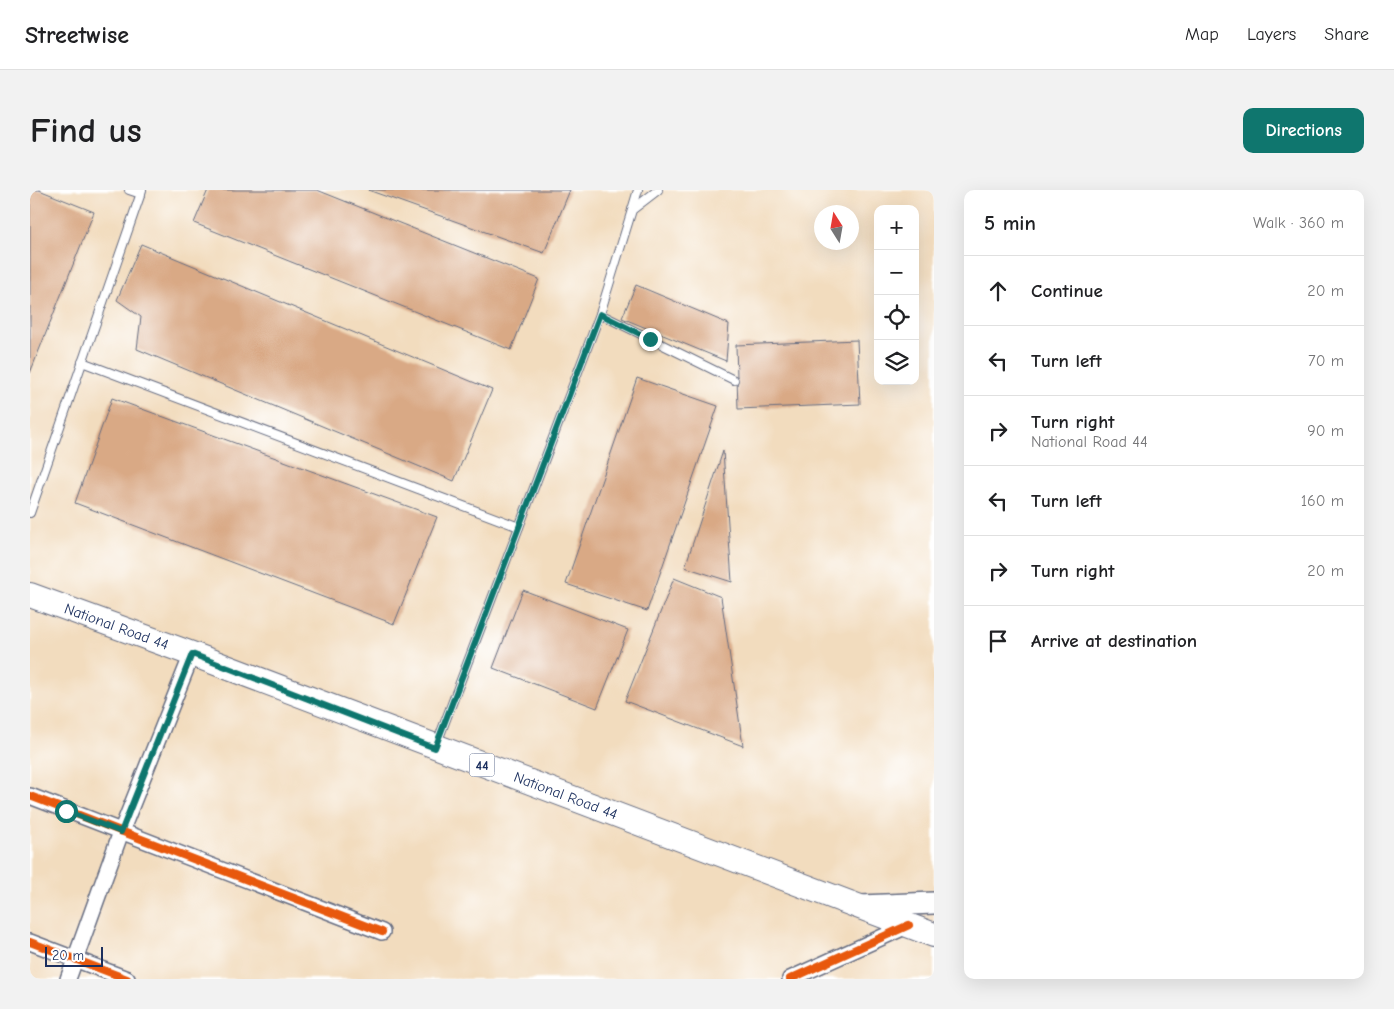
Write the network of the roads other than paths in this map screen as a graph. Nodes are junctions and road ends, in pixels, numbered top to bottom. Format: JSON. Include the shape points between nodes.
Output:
{"nodes":[{"id":1,"x":129,"y":190,"type":"edge"},
{"id":2,"x":638,"y":190,"type":"edge"},
{"id":3,"x":658,"y":190,"type":"edge"},
{"id":4,"x":141,"y":192,"type":"edge"},
{"id":5,"x":632,"y":210,"type":"junction"},
{"id":6,"x":600,"y":314,"type":"junction"},
{"id":7,"x":82,"y":362,"type":"junction"},
{"id":8,"x":734,"y":380,"type":"dead end"},
{"id":9,"x":32,"y":503,"type":"edge"},
{"id":10,"x":30,"y":514,"type":"edge"},
{"id":11,"x":519,"y":527,"type":"junction"},
{"id":12,"x":30,"y":595,"type":"edge"},
{"id":13,"x":192,"y":654,"type":"junction"},
{"id":14,"x":435,"y":748,"type":"junction"},
{"id":15,"x":30,"y":796,"type":"edge"},
{"id":16,"x":121,"y":832,"type":"junction"},
{"id":17,"x":934,"y":903,"type":"edge"},
{"id":18,"x":858,"y":906,"type":"junction"},
{"id":19,"x":909,"y":925,"type":"junction"},
{"id":20,"x":382,"y":932,"type":"dead end"},
{"id":21,"x":934,"y":935,"type":"edge"},
{"id":22,"x":30,"y":942,"type":"edge"},
{"id":23,"x":75,"y":960,"type":"junction"},
{"id":24,"x":68,"y":979,"type":"edge"},
{"id":25,"x":127,"y":979,"type":"edge"},
{"id":26,"x":790,"y":979,"type":"edge"}],
"edges":[{"from":1,"to":4,"type":"lane"},
{"from":2,"to":5,"type":"lane"},
{"from":3,"to":5,"type":"lane"},
{"from":4,"to":7,"type":"lane"},
{"from":5,"to":6,"type":"lane"},
{"from":6,"to":8,"type":"lane"},
{"from":6,"to":11,"type":"lane"},
{"from":7,"to":9,"type":"lane"},
{"from":7,"to":11,"type":"lane"},
{"from":9,"to":10,"type":"lane"},
{"from":11,"to":14,"type":"lane"},
{"from":12,"to":13,"type":"main road","name":"National Road 44","number":"44"},
{"from":13,"to":14,"type":"main road","name":"National Road 44","number":"44"},
{"from":13,"to":16,"type":"street"},
{"from":14,"to":18,"type":"main road","name":"National Road 44","number":"44"},
{"from":15,"to":16,"type":"street"},
{"from":16,"to":20,"type":"street"},
{"from":16,"to":23,"type":"street"},
{"from":17,"to":18,"type":"main road"},
{"from":18,"to":19,"type":"main road","name":"National Road 44","number":"44"},
{"from":19,"to":21,"type":"main road","name":"National Road 44","number":"44"},
{"from":19,"to":26,"type":"street"},
{"from":22,"to":23,"type":"street"},
{"from":23,"to":24,"type":"street"},
{"from":23,"to":25,"type":"street"}]}
